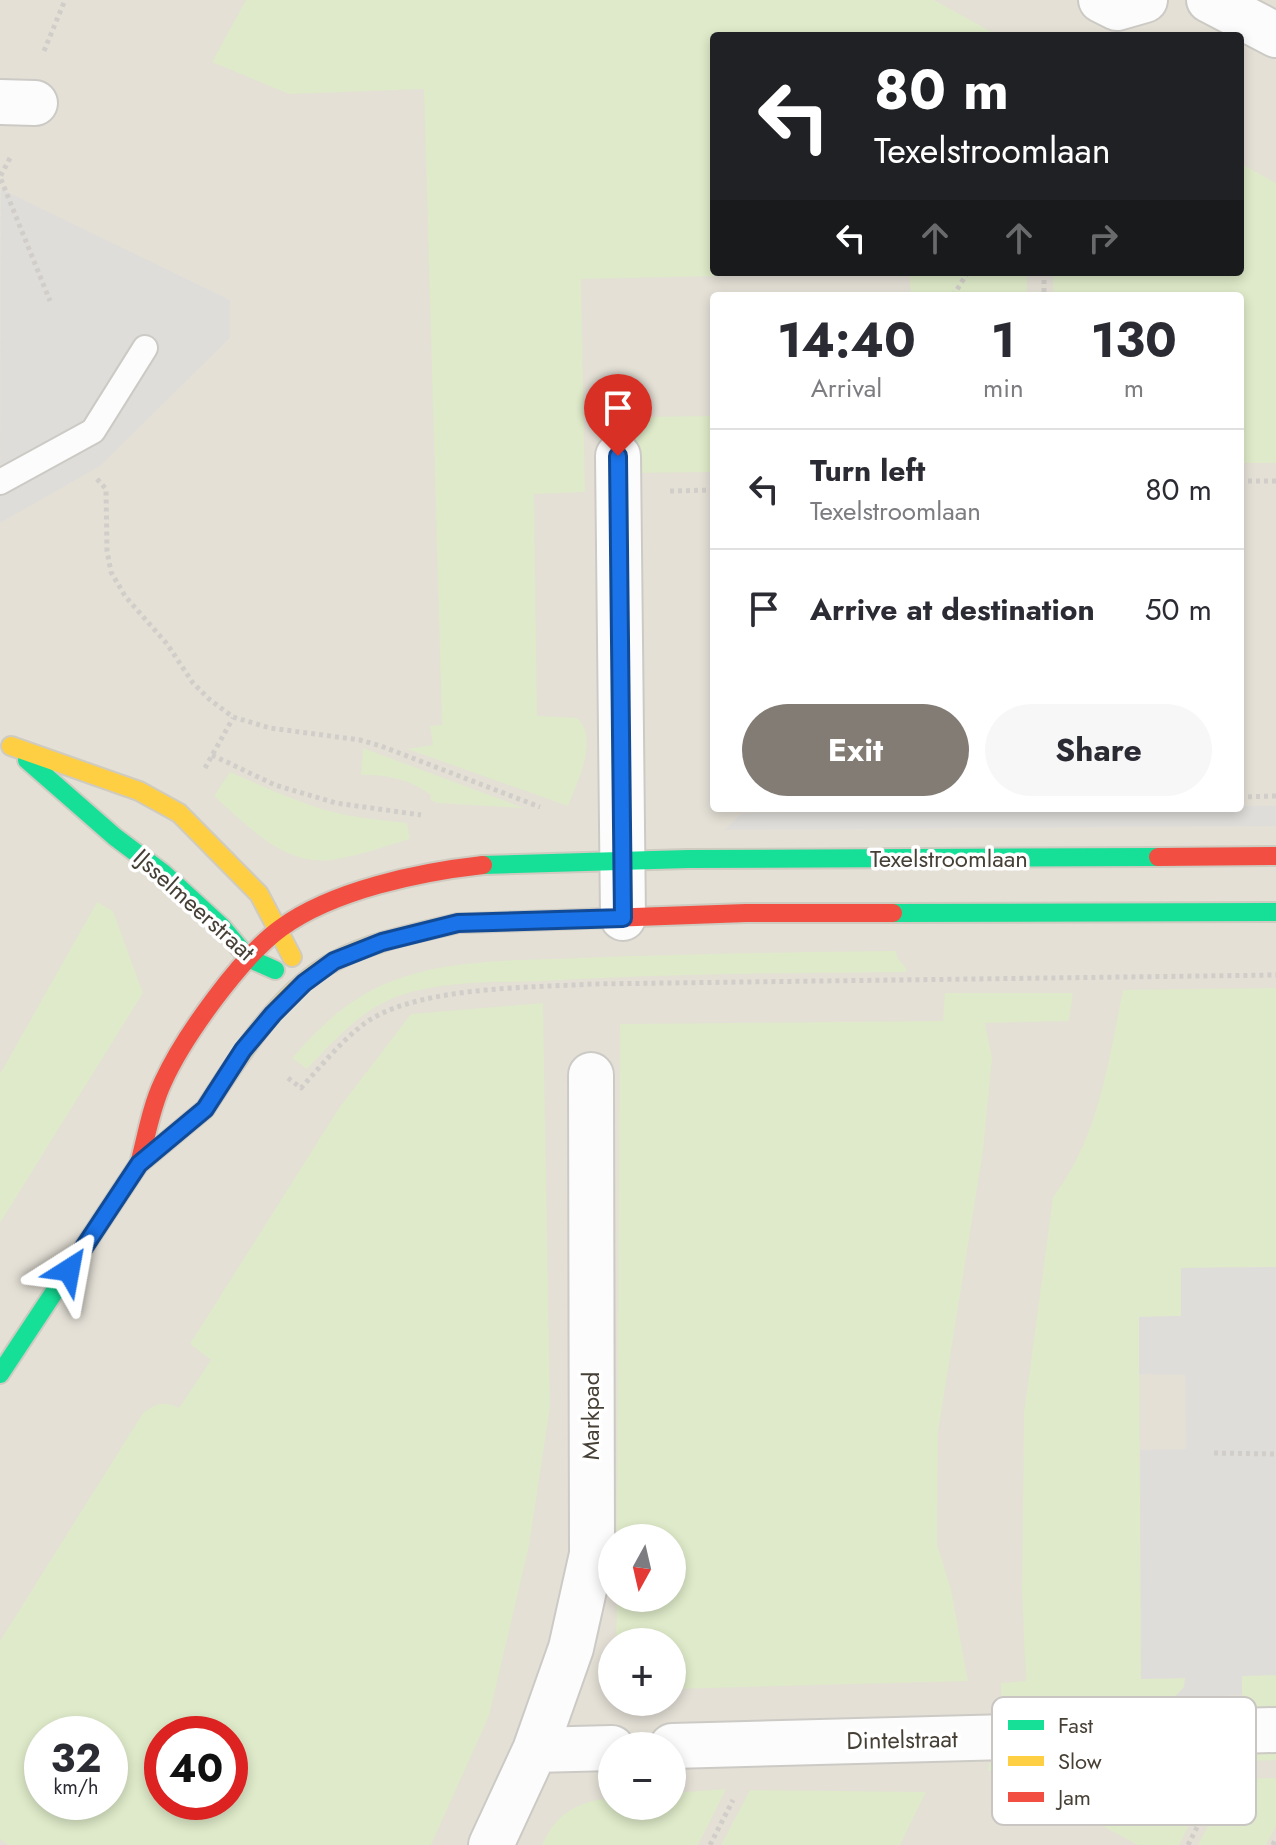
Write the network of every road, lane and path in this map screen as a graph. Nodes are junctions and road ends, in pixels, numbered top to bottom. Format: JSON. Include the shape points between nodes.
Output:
{"nodes":[{"id":1,"x":1101,"y":0,"type":"edge"},
{"id":2,"x":1145,"y":0,"type":"edge"},
{"id":3,"x":1222,"y":3,"type":"edge"},
{"id":4,"x":1276,"y":35,"type":"edge"},
{"id":5,"x":145,"y":348,"type":"dead end"},
{"id":6,"x":70,"y":443,"type":"junction"},
{"id":7,"x":618,"y":456,"type":"dead end"},
{"id":8,"x":1244,"y":481,"type":"edge"},
{"id":9,"x":1276,"y":481,"type":"edge"},
{"id":10,"x":0,"y":482,"type":"edge"},
{"id":11,"x":233,"y":717,"type":"junction"},
{"id":12,"x":221,"y":741,"type":"dead end"},
{"id":13,"x":6,"y":743,"type":"edge"},
{"id":14,"x":212,"y":755,"type":"dead end"},
{"id":15,"x":1276,"y":796,"type":"edge"},
{"id":16,"x":1244,"y":797,"type":"edge"},
{"id":17,"x":562,"y":814,"type":"junction"},
{"id":18,"x":423,"y":815,"type":"dead end"},
{"id":19,"x":531,"y":815,"type":"dead end"},
{"id":20,"x":621,"y":815,"type":"junction"},
{"id":21,"x":1276,"y":856,"type":"edge"},
{"id":22,"x":622,"y":861,"type":"junction"},
{"id":23,"x":1276,"y":912,"type":"edge"},
{"id":24,"x":623,"y":918,"type":"junction"},
{"id":25,"x":279,"y":929,"type":"junction"},
{"id":26,"x":248,"y":958,"type":"junction"},
{"id":27,"x":1276,"y":975,"type":"edge"},
{"id":28,"x":304,"y":983,"type":"junction"},
{"id":29,"x":243,"y":1050,"type":"junction"},
{"id":30,"x":591,"y":1075,"type":"dead end"},
{"id":31,"x":139,"y":1164,"type":"junction"},
{"id":32,"x":0,"y":1374,"type":"edge"},
{"id":33,"x":1214,"y":1453,"type":"dead end"},
{"id":34,"x":1276,"y":1454,"type":"edge"},
{"id":35,"x":1276,"y":1730,"type":"edge"},
{"id":36,"x":1256,"y":1731,"type":"edge"},
{"id":37,"x":992,"y":1738,"type":"edge"},
{"id":38,"x":686,"y":1746,"type":"edge"},
{"id":39,"x":598,"y":1748,"type":"edge"},
{"id":40,"x":535,"y":1750,"type":"junction"},
{"id":41,"x":1198,"y":1825,"type":"edge"},
{"id":42,"x":1276,"y":1838,"type":"edge"},
{"id":43,"x":491,"y":1845,"type":"edge"},
{"id":44,"x":1188,"y":1845,"type":"edge"},
{"id":45,"x":1273,"y":1845,"type":"edge"}],
"edges":[{"from":1,"to":2,"type":"street","via":[[1117,8]]},
{"from":3,"to":4,"type":"street"},
{"from":5,"to":6,"type":"lane","via":[[93,431]]},
{"from":6,"to":10,"type":"lane"},
{"from":6,"to":11,"type":"path","via":[[106,489],[107,551],[111,572],[125,596],[193,683]]},
{"from":7,"to":20,"type":"street"},
{"from":8,"to":9,"type":"path"},
{"from":11,"to":12,"type":"path"},
{"from":11,"to":17,"type":"path","via":[[381,746]]},
{"from":13,"to":25,"type":"street","name":"IJsselmeerstraat","via":[[139,791],[179,813],[259,894]]},
{"from":13,"to":26,"type":"street","name":"IJsselmeerstraat","via":[[163,873]]},
{"from":14,"to":18,"type":"path","via":[[275,785],[336,803]]},
{"from":15,"to":16,"type":"path"},
{"from":17,"to":19,"type":"path"},
{"from":17,"to":20,"type":"path"},
{"from":20,"to":22,"type":"street"},
{"from":21,"to":22,"type":"street","name":"Texelstroomlaan"},
{"from":22,"to":24,"type":"street"},
{"from":22,"to":25,"type":"street","name":"Texelstroomlaan","via":[[430,871],[306,912]]},
{"from":23,"to":24,"type":"street","name":"Texelstroomlaan"},
{"from":24,"to":28,"type":"street","name":"Texelstroomlaan","via":[[458,923],[382,942],[334,961]]},
{"from":25,"to":26,"type":"street","name":"Texelstroomlaan"},
{"from":25,"to":28,"type":"street","name":"IJsselmeerstraat"},
{"from":26,"to":28,"type":"street","name":"IJsselmeerstraat"},
{"from":26,"to":31,"type":"street","name":"Texelstroomlaan","via":[[199,1022],[162,1083]]},
{"from":27,"to":29,"type":"path","via":[[532,987],[441,997],[394,1006],[362,1025],[301,1088]]},
{"from":28,"to":29,"type":"street","name":"Texelstroomlaan"},
{"from":29,"to":31,"type":"street","name":"Texelstroomlaan","via":[[205,1109]]},
{"from":30,"to":40,"type":"street","name":"Markpad","via":[[592,1554],[571,1648]]},
{"from":31,"to":32,"type":"street","name":"Texelstroomlaan"},
{"from":33,"to":34,"type":"path"},
{"from":35,"to":36,"type":"street","name":"Dintelstraat"},
{"from":37,"to":38,"type":"street","name":"Dintelstraat"},
{"from":39,"to":40,"type":"street"},
{"from":40,"to":43,"type":"street","name":"Markpad"},
{"from":41,"to":44,"type":"path"},
{"from":42,"to":45,"type":"path"}]}
